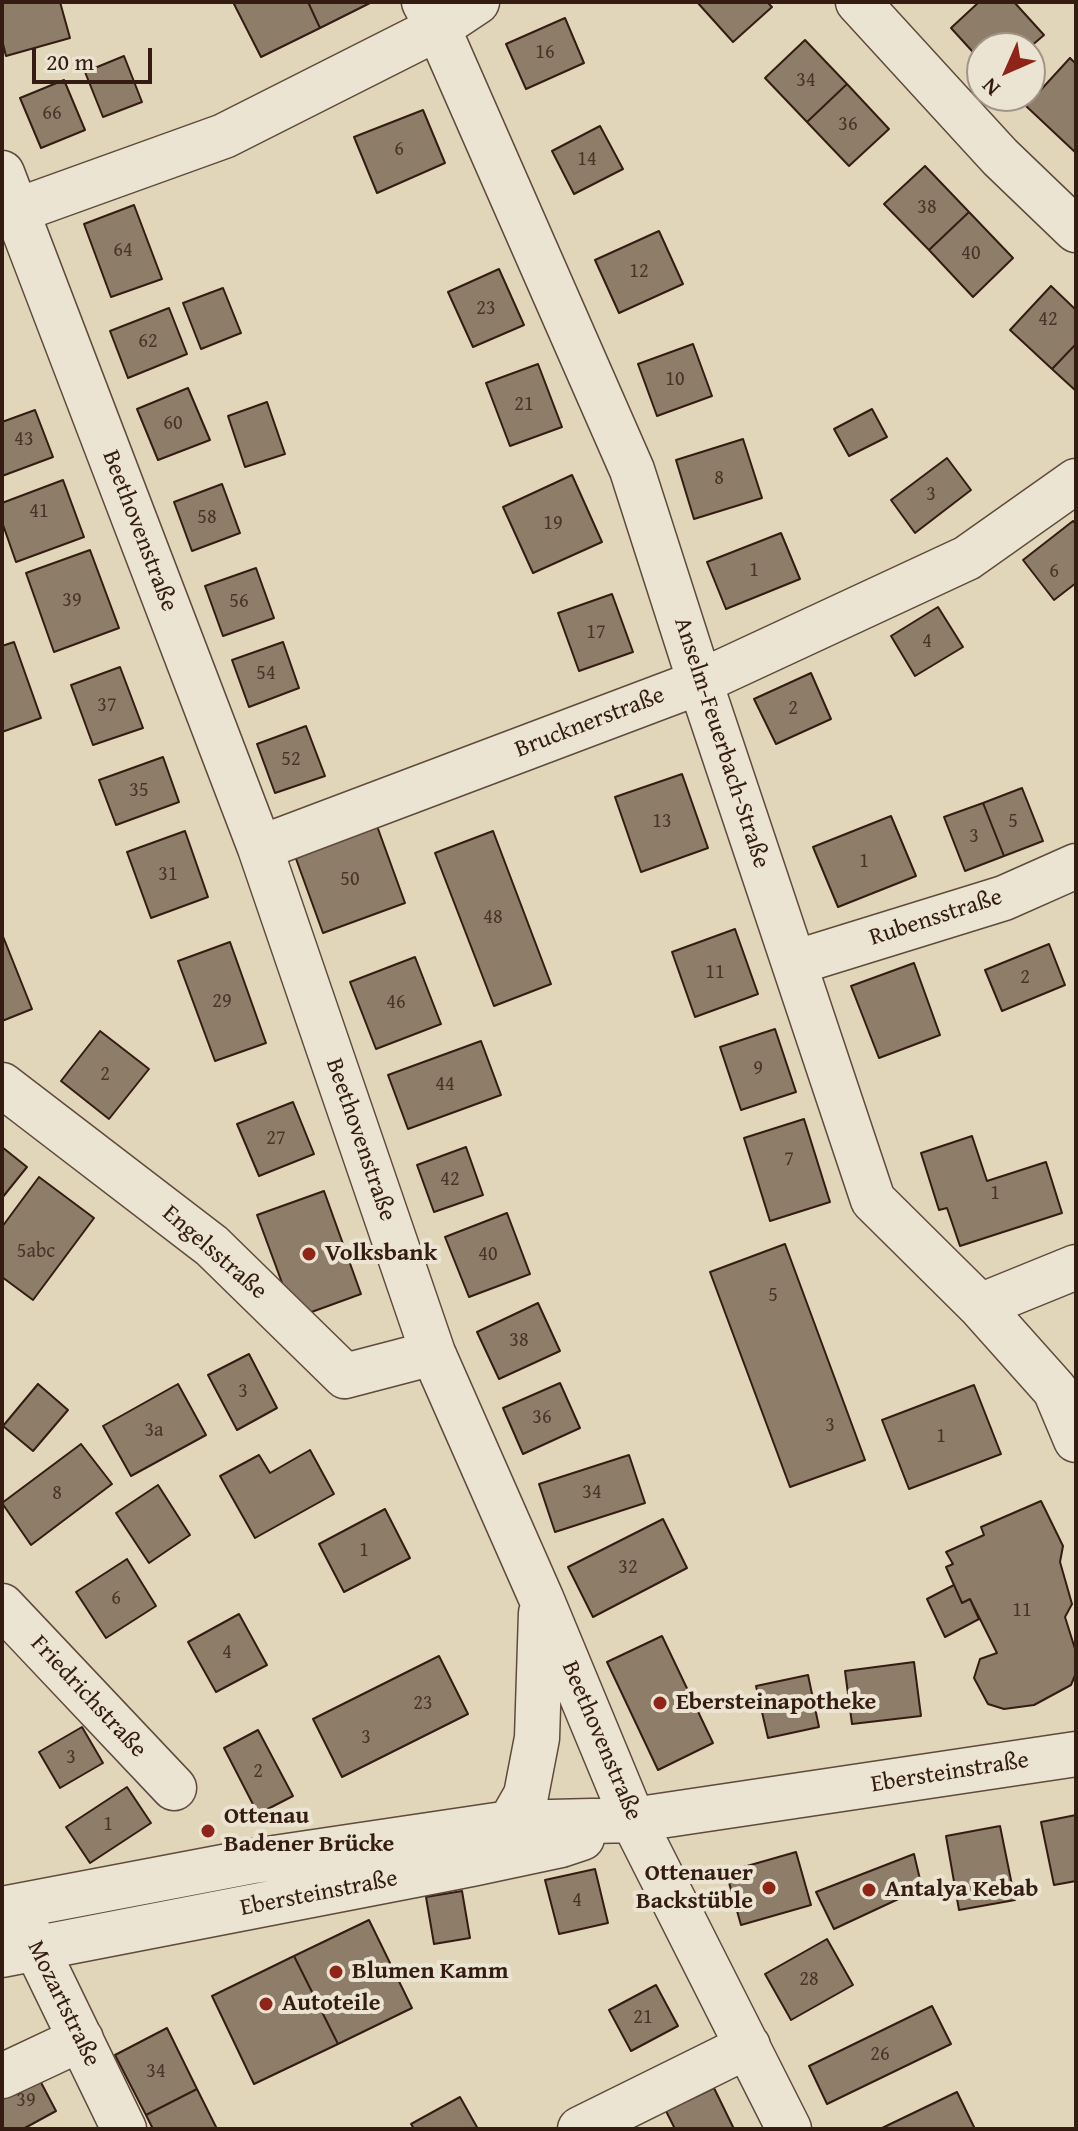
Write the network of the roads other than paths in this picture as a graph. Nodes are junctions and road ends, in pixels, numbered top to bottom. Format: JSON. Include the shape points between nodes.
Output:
{"nodes":[{"id":1,"x":477,"y":2,"type":"edge"},
{"id":2,"x":858,"y":2,"type":"edge"},
{"id":3,"x":431,"y":15,"type":"edge"},
{"id":4,"x":7,"y":200,"type":"edge"},
{"id":5,"x":1076,"y":230,"type":"edge"},
{"id":6,"x":1076,"y":481,"type":"edge"},
{"id":7,"x":700,"y":682,"type":"junction"},
{"id":8,"x":260,"y":848,"type":"junction"},
{"id":9,"x":1076,"y":866,"type":"edge"},
{"id":10,"x":794,"y":963,"type":"junction"},
{"id":11,"x":2,"y":1085,"type":"edge"},
{"id":12,"x":1076,"y":1267,"type":"edge"},
{"id":13,"x":980,"y":1306,"type":"junction"},
{"id":14,"x":433,"y":1353,"type":"junction"},
{"id":15,"x":1076,"y":1440,"type":"edge"},
{"id":16,"x":541,"y":1598,"type":"junction"},
{"id":17,"x":2,"y":1606,"type":"edge"},
{"id":18,"x":1076,"y":1754,"type":"edge"},
{"id":19,"x":174,"y":1788,"type":"dead end"},
{"id":20,"x":633,"y":1820,"type":"junction"},
{"id":21,"x":510,"y":1823,"type":"junction"},
{"id":22,"x":6,"y":1898,"type":"edge"},
{"id":23,"x":19,"y":1952,"type":"edge"},
{"id":24,"x":81,"y":2039,"type":"junction"},
{"id":25,"x":748,"y":2046,"type":"junction"},
{"id":26,"x":2,"y":2076,"type":"edge"},
{"id":27,"x":124,"y":2129,"type":"edge"},
{"id":28,"x":580,"y":2129,"type":"edge"},
{"id":29,"x":789,"y":2129,"type":"edge"}],
"edges":[{"from":1,"to":3,"type":"street"},
{"from":2,"to":5,"type":"street","via":[[1000,157]]},
{"from":3,"to":4,"type":"street","via":[[224,136]]},
{"from":3,"to":7,"type":"street","name":"Anselm-Feuerbach-Straße","via":[[632,470]]},
{"from":4,"to":8,"type":"street","name":"Beethovenstraße"},
{"from":6,"to":7,"type":"street","name":"Brucknerstraße","via":[[967,558]]},
{"from":7,"to":8,"type":"street","name":"Brucknerstraße"},
{"from":7,"to":10,"type":"street","name":"Anselm-Feuerbach-Straße"},
{"from":8,"to":14,"type":"street","name":"Beethovenstraße"},
{"from":9,"to":10,"type":"street","name":"Rubensstraße","via":[[1004,898]]},
{"from":10,"to":13,"type":"street","name":"Anselm-Feuerbach-Straße","via":[[873,1200]]},
{"from":11,"to":14,"type":"street","name":"Engelsstraße","via":[[212,1246],[345,1376]]},
{"from":12,"to":13,"type":"street"},
{"from":13,"to":15,"type":"street","name":"Anselm-Feuerbach-Straße","via":[[1055,1390]]},
{"from":14,"to":16,"type":"street","name":"Beethovenstraße"},
{"from":16,"to":20,"type":"street","name":"Beethovenstraße"},
{"from":16,"to":21,"type":"street","via":[[537,1738],[526,1795]]},
{"from":17,"to":19,"type":"street","name":"Friedrichstraße"},
{"from":18,"to":20,"type":"street","name":"Ebersteinstraße"},
{"from":20,"to":21,"type":"street","name":"Ebersteinstraße"},
{"from":20,"to":23,"type":"street","name":"Ebersteinstraße","via":[[561,1845]]},
{"from":20,"to":25,"type":"street","name":"Beethovenstraße"},
{"from":21,"to":22,"type":"street","name":"Ebersteinstraße"},
{"from":22,"to":23,"type":"street","name":"Mozartstraße"},
{"from":23,"to":24,"type":"street","name":"Mozartstraße"},
{"from":24,"to":26,"type":"street"},
{"from":24,"to":27,"type":"street","name":"Mozartstraße"},
{"from":25,"to":28,"type":"street"},
{"from":25,"to":29,"type":"street","name":"Beethovenstraße"}]}
